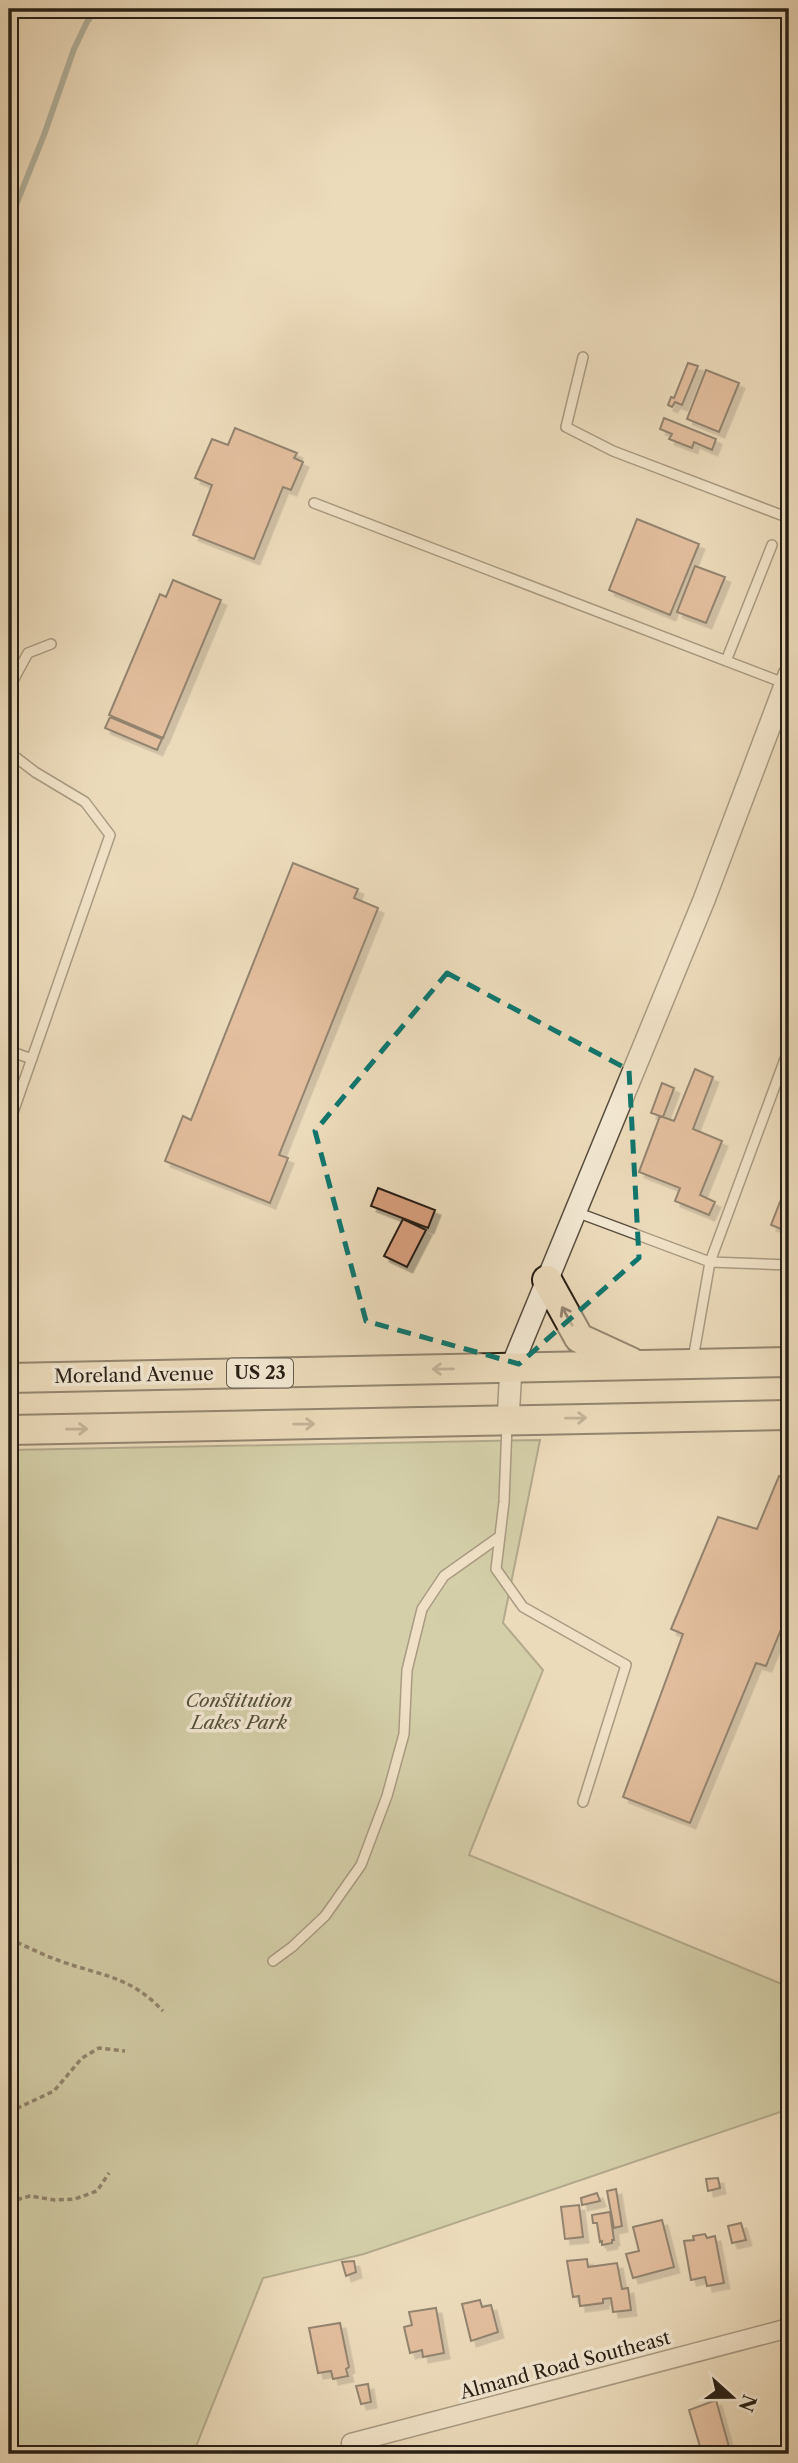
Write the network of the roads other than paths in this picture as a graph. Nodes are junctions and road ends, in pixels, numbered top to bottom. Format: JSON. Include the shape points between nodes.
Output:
{"nodes":[{"id":1,"x":583,"y":358,"type":"dead end"},
{"id":2,"x":314,"y":503,"type":"dead end"},
{"id":3,"x":789,"y":518,"type":"edge"},
{"id":4,"x":772,"y":545,"type":"dead end"},
{"id":5,"x":51,"y":644,"type":"dead end"},
{"id":6,"x":726,"y":661,"type":"junction"},
{"id":7,"x":788,"y":679,"type":"edge"},
{"id":8,"x":9,"y":688,"type":"edge"},
{"id":9,"x":9,"y":752,"type":"edge"},
{"id":10,"x":789,"y":1048,"type":"edge"},
{"id":11,"x":9,"y":1051,"type":"edge"},
{"id":12,"x":32,"y":1059,"type":"junction"},
{"id":13,"x":9,"y":1124,"type":"edge"},
{"id":14,"x":575,"y":1211,"type":"junction"},
{"id":15,"x":710,"y":1262,"type":"junction"},
{"id":16,"x":789,"y":1265,"type":"edge"},
{"id":17,"x":547,"y":1280,"type":"junction"},
{"id":18,"x":789,"y":1362,"type":"edge"},
{"id":19,"x":692,"y":1364,"type":"junction"},
{"id":20,"x":637,"y":1365,"type":"junction"},
{"id":21,"x":511,"y":1368,"type":"junction"},
{"id":22,"x":9,"y":1378,"type":"edge"},
{"id":23,"x":789,"y":1415,"type":"edge"},
{"id":24,"x":508,"y":1420,"type":"junction"},
{"id":25,"x":9,"y":1430,"type":"edge"},
{"id":26,"x":499,"y":1536,"type":"junction"},
{"id":27,"x":583,"y":1802,"type":"dead end"},
{"id":28,"x":273,"y":1961,"type":"dead end"},
{"id":29,"x":789,"y":2328,"type":"edge"},
{"id":30,"x":351,"y":2442,"type":"dead end"}],
"edges":[{"from":1,"to":3,"type":"lane","via":[[566,427],[613,451]]},
{"from":2,"to":6,"type":"lane"},
{"from":4,"to":6,"type":"lane"},
{"from":5,"to":8,"type":"lane","via":[[28,653]]},
{"from":6,"to":7,"type":"lane"},
{"from":7,"to":14,"type":"street","via":[[704,900]]},
{"from":9,"to":12,"type":"lane","via":[[85,802],[110,835]]},
{"from":10,"to":15,"type":"lane"},
{"from":11,"to":12,"type":"lane"},
{"from":12,"to":13,"type":"lane"},
{"from":14,"to":15,"type":"lane"},
{"from":14,"to":17,"type":"street"},
{"from":15,"to":16,"type":"lane"},
{"from":15,"to":19,"type":"lane"},
{"from":20,"to":17,"type":"highway","one_way":true,"via":[[579,1338]]},
{"from":17,"to":21,"type":"street"},
{"from":18,"to":19,"type":"highway","number":"US 23"},
{"from":19,"to":20,"type":"highway","number":"US 23"},
{"from":20,"to":21,"type":"highway","number":"US 23"},
{"from":21,"to":22,"type":"highway","name":"Moreland Avenue","number":"US 23","one_way":true},
{"from":21,"to":24,"type":"street"},
{"from":24,"to":23,"type":"highway","one_way":true},
{"from":25,"to":24,"type":"highway","one_way":true},
{"from":24,"to":26,"type":"lane"},
{"from":26,"to":27,"type":"lane","via":[[496,1569],[523,1607],[626,1665]]},
{"from":26,"to":28,"type":"lane","via":[[444,1576],[422,1609],[407,1670],[404,1734],[361,1865],[325,1916]]},
{"from":29,"to":30,"type":"street","name":"Almand Road Southeast"}]}
